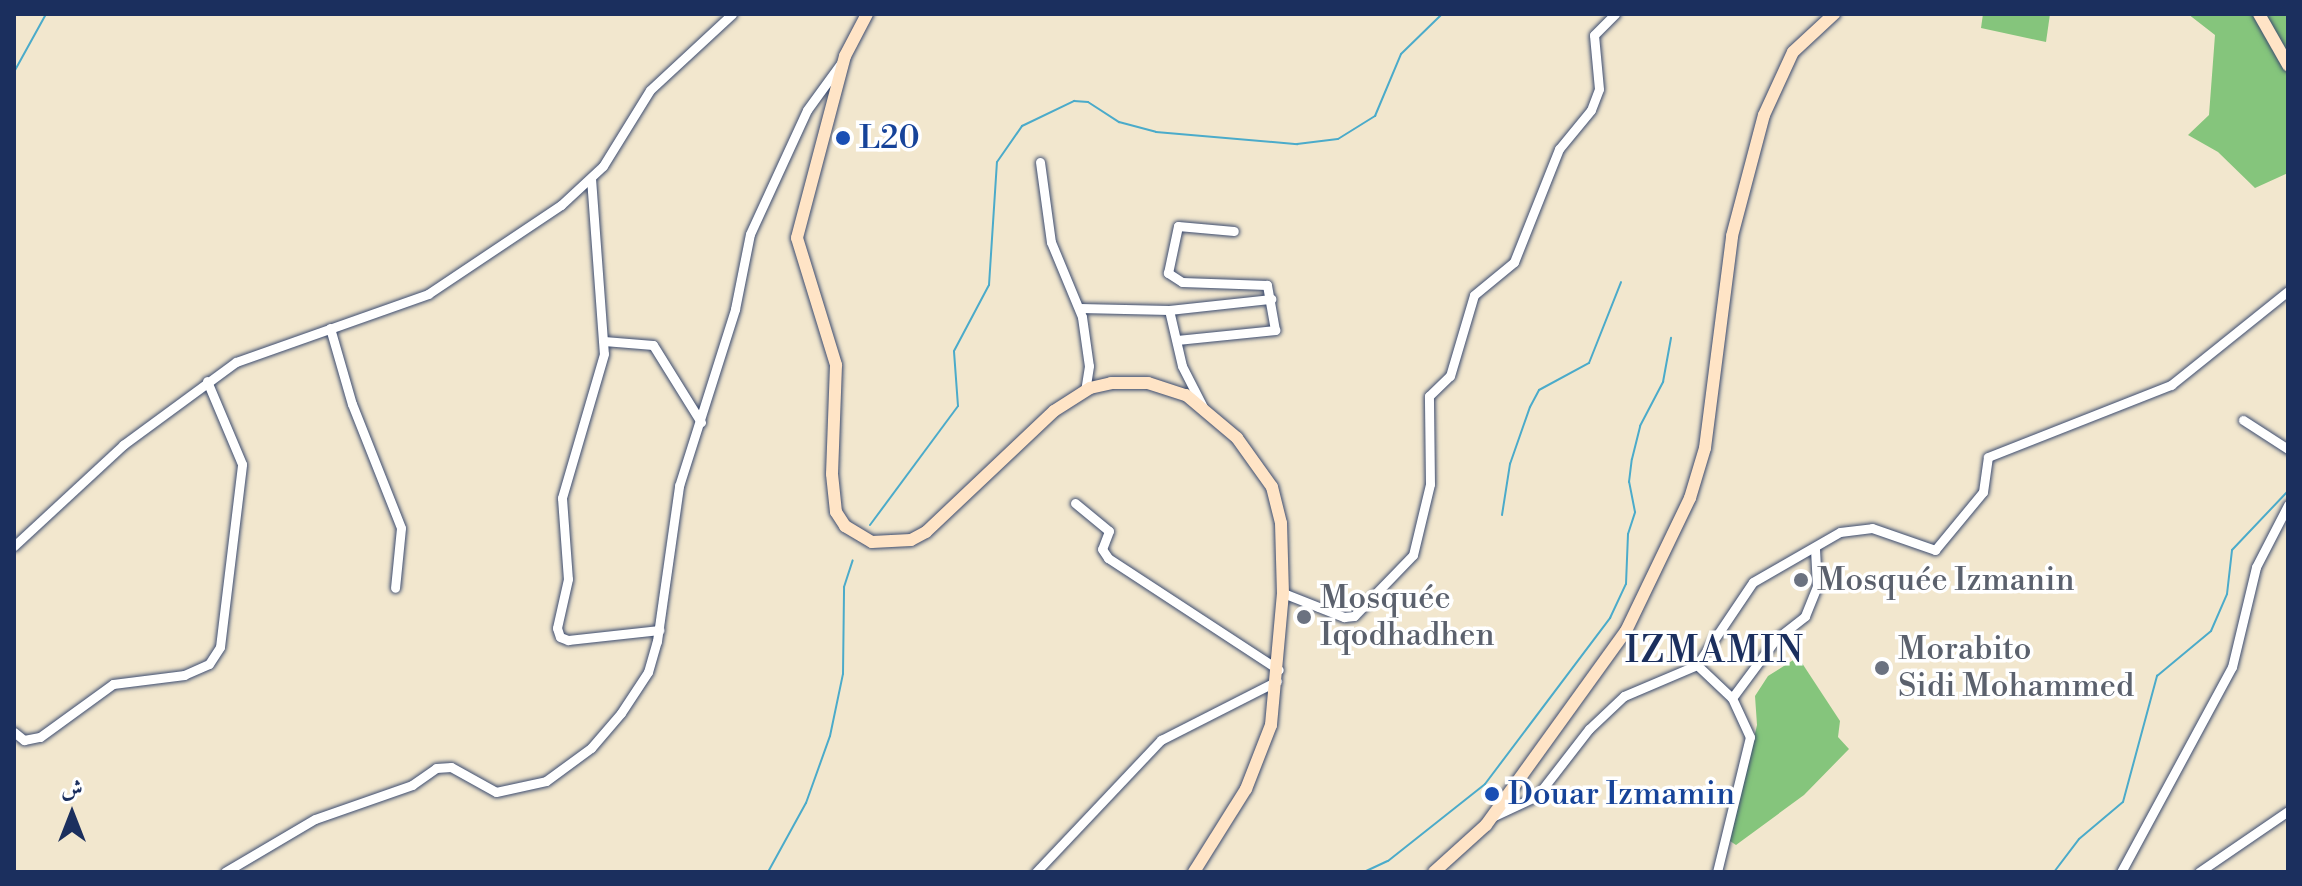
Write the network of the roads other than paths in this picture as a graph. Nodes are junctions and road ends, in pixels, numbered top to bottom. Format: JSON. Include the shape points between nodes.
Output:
{"nodes":[{"id":1,"x":732,"y":14,"type":"edge"},
{"id":2,"x":867,"y":14,"type":"edge"},
{"id":3,"x":1615,"y":14,"type":"edge"},
{"id":4,"x":1834,"y":14,"type":"edge"},
{"id":5,"x":2259,"y":14,"type":"edge"},
{"id":6,"x":845,"y":56,"type":"junction"},
{"id":7,"x":2288,"y":65,"type":"edge"},
{"id":8,"x":1040,"y":162,"type":"dead end"},
{"id":9,"x":591,"y":178,"type":"junction"},
{"id":10,"x":1234,"y":231,"type":"dead end"},
{"id":11,"x":2288,"y":291,"type":"edge"},
{"id":12,"x":1271,"y":299,"type":"junction"},
{"id":13,"x":1080,"y":308,"type":"junction"},
{"id":14,"x":1169,"y":310,"type":"junction"},
{"id":15,"x":330,"y":328,"type":"junction"},
{"id":16,"x":1177,"y":340,"type":"junction"},
{"id":17,"x":604,"y":341,"type":"junction"},
{"id":18,"x":207,"y":381,"type":"junction"},
{"id":19,"x":1085,"y":391,"type":"junction"},
{"id":20,"x":1203,"y":407,"type":"junction"},
{"id":21,"x":2243,"y":420,"type":"dead end"},
{"id":22,"x":701,"y":422,"type":"junction"},
{"id":23,"x":2288,"y":449,"type":"edge"},
{"id":24,"x":1075,"y":503,"type":"dead end"},
{"id":25,"x":2288,"y":505,"type":"edge"},
{"id":26,"x":14,"y":546,"type":"edge"},
{"id":27,"x":1815,"y":549,"type":"junction"},
{"id":28,"x":395,"y":588,"type":"dead end"},
{"id":29,"x":1283,"y":593,"type":"junction"},
{"id":30,"x":659,"y":630,"type":"junction"},
{"id":31,"x":1697,"y":665,"type":"junction"},
{"id":32,"x":1279,"y":675,"type":"junction"},
{"id":33,"x":1732,"y":698,"type":"junction"},
{"id":34,"x":14,"y":732,"type":"edge"},
{"id":35,"x":2288,"y":811,"type":"edge"},
{"id":36,"x":1490,"y":818,"type":"junction"},
{"id":37,"x":225,"y":872,"type":"edge"},
{"id":38,"x":1036,"y":872,"type":"edge"},
{"id":39,"x":1194,"y":872,"type":"edge"},
{"id":40,"x":1434,"y":872,"type":"edge"},
{"id":41,"x":1717,"y":872,"type":"edge"},
{"id":42,"x":2121,"y":872,"type":"edge"},
{"id":43,"x":2199,"y":872,"type":"edge"}],
"edges":[{"from":1,"to":9,"type":"street","via":[[650,90]]},
{"from":2,"to":6,"type":"street"},
{"from":3,"to":29,"type":"street","via":[[1594,35],[1599,89],[1591,110],[1559,149],[1514,262],[1474,295],[1450,376],[1429,396],[1430,484],[1413,555],[1354,616],[1344,617]]},
{"from":4,"to":36,"type":"street","via":[[1793,52],[1764,115],[1729,250],[1705,448],[1690,498],[1626,631]]},
{"from":5,"to":7,"type":"street"},
{"from":6,"to":19,"type":"street","via":[[797,238],[836,365],[832,474],[836,512],[845,526],[872,542],[911,540],[926,532],[1054,411]]},
{"from":6,"to":22,"type":"street","via":[[807,110],[765,195]]},
{"from":8,"to":13,"type":"street","via":[[1051,242]]},
{"from":9,"to":15,"type":"street","via":[[453,281]]},
{"from":9,"to":17,"type":"street"},
{"from":10,"to":12,"type":"street","via":[[1178,226],[1168,273],[1182,282],[1265,284]]},
{"from":11,"to":27,"type":"street","via":[[2171,385],[1988,457],[1983,492],[1935,550],[1872,528],[1840,532]]},
{"from":12,"to":14,"type":"street"},
{"from":12,"to":16,"type":"street","via":[[1275,330]]},
{"from":13,"to":14,"type":"street"},
{"from":13,"to":19,"type":"street","via":[[1089,366]]},
{"from":14,"to":16,"type":"street"},
{"from":15,"to":18,"type":"street","via":[[251,355]]},
{"from":15,"to":28,"type":"street","via":[[355,414],[401,528]]},
{"from":16,"to":20,"type":"street","via":[[1182,366]]},
{"from":17,"to":22,"type":"street","via":[[653,345]]},
{"from":17,"to":30,"type":"street","via":[[598,387],[562,498],[568,579],[557,628],[568,640]]},
{"from":18,"to":26,"type":"street","via":[[123,445]]},
{"from":18,"to":34,"type":"street","via":[[242,464],[230,593],[216,655],[184,675],[113,684],[40,737],[24,740]]},
{"from":19,"to":20,"type":"street","via":[[1111,383],[1148,383],[1186,395]]},
{"from":20,"to":29,"type":"street","via":[[1237,438],[1272,487],[1281,523]]},
{"from":21,"to":23,"type":"street"},
{"from":22,"to":30,"type":"street","via":[[679,486]]},
{"from":24,"to":32,"type":"street","via":[[1109,531],[1104,555]]},
{"from":25,"to":42,"type":"street","via":[[2256,567],[2232,667]]},
{"from":27,"to":31,"type":"street","via":[[1753,582]]},
{"from":27,"to":33,"type":"street","via":[[1817,587],[1805,616],[1776,639]]},
{"from":29,"to":32,"type":"street"},
{"from":30,"to":37,"type":"street","via":[[648,672],[621,713],[591,748],[555,776],[496,792],[451,767],[436,768],[412,785],[315,819]]},
{"from":31,"to":33,"type":"street"},
{"from":31,"to":36,"type":"street","via":[[1624,696],[1589,729],[1537,796]]},
{"from":32,"to":38,"type":"street","via":[[1161,740]]},
{"from":32,"to":39,"type":"street","via":[[1258,766]]},
{"from":33,"to":41,"type":"street","via":[[1750,737]]},
{"from":35,"to":43,"type":"street"},
{"from":36,"to":40,"type":"street"}]}
